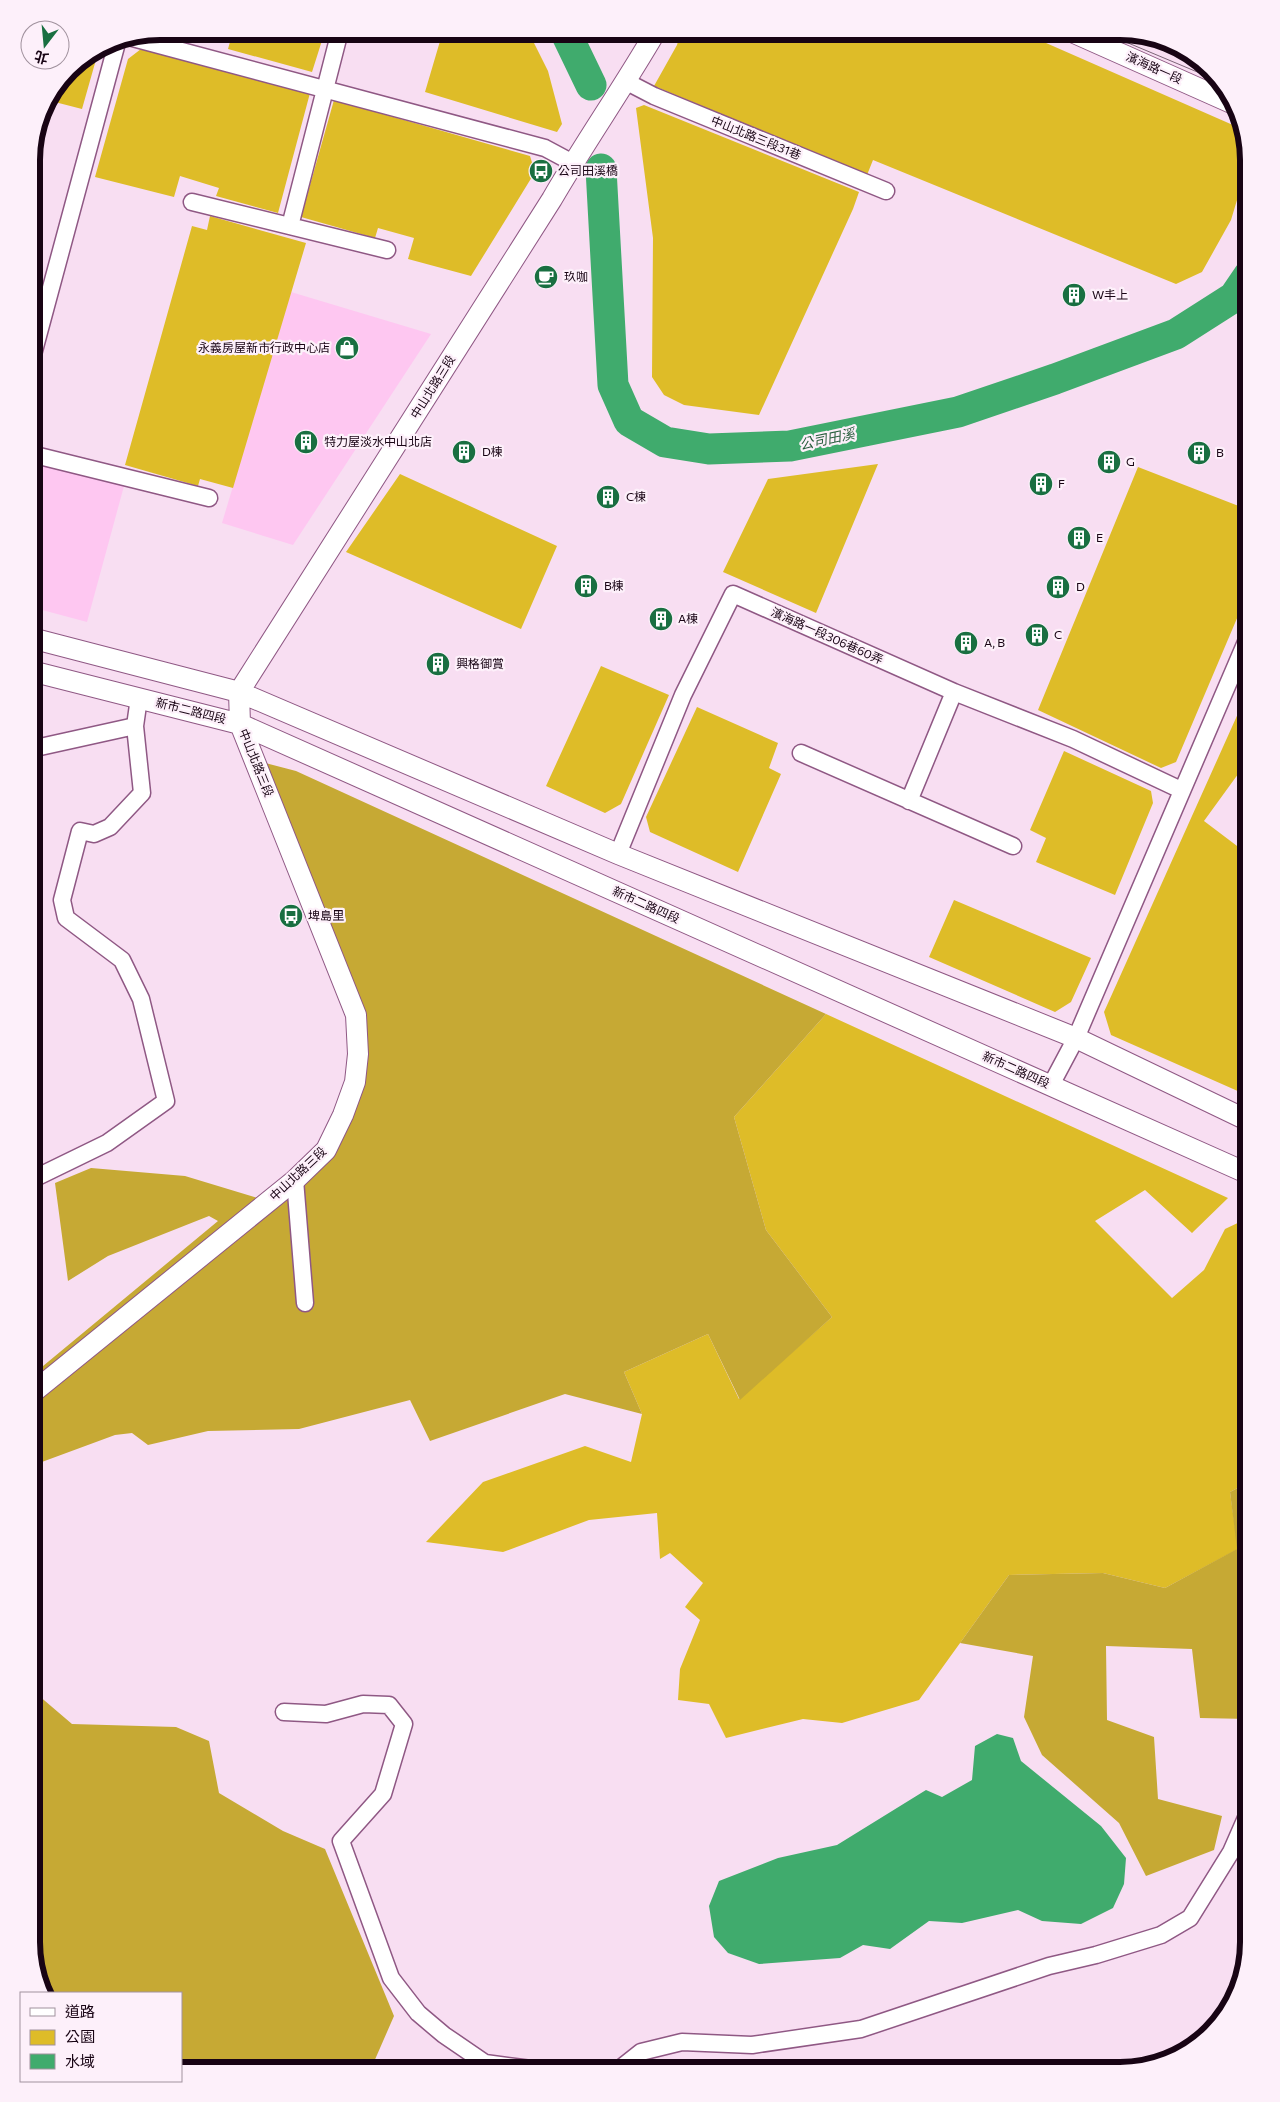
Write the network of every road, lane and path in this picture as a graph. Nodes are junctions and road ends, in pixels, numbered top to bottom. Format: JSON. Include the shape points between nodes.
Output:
{"nodes":[{"id":1,"x":338,"y":40,"type":"edge"},
{"id":2,"x":651,"y":40,"type":"edge"},
{"id":3,"x":1090,"y":40,"type":"edge"},
{"id":4,"x":144,"y":41,"type":"edge"},
{"id":5,"x":115,"y":48,"type":"edge"},
{"id":6,"x":626,"y":82,"type":"junction"},
{"id":7,"x":324,"y":90,"type":"junction"},
{"id":8,"x":1224,"y":100,"type":"edge"},
{"id":9,"x":572,"y":164,"type":"junction"},
{"id":10,"x":886,"y":192,"type":"dead end"},
{"id":11,"x":192,"y":202,"type":"dead end"},
{"id":12,"x":290,"y":226,"type":"junction"},
{"id":13,"x":387,"y":250,"type":"dead end"},
{"id":14,"x":40,"y":295,"type":"edge"},
{"id":15,"x":40,"y":456,"type":"edge"},
{"id":16,"x":209,"y":498,"type":"dead end"},
{"id":17,"x":40,"y":640,"type":"edge"},
{"id":18,"x":1240,"y":655,"type":"edge"},
{"id":19,"x":40,"y":673,"type":"edge"},
{"id":20,"x":239,"y":692,"type":"junction"},
{"id":21,"x":954,"y":692,"type":"junction"},
{"id":22,"x":139,"y":698,"type":"junction"},
{"id":23,"x":240,"y":724,"type":"junction"},
{"id":24,"x":135,"y":726,"type":"junction"},
{"id":25,"x":40,"y":747,"type":"edge"},
{"id":26,"x":802,"y":754,"type":"dead end"},
{"id":27,"x":1181,"y":790,"type":"junction"},
{"id":28,"x":909,"y":801,"type":"junction"},
{"id":29,"x":1013,"y":846,"type":"dead end"},
{"id":30,"x":618,"y":854,"type":"junction"},
{"id":31,"x":1076,"y":1038,"type":"junction"},
{"id":32,"x":1051,"y":1085,"type":"junction"},
{"id":33,"x":1240,"y":1116,"type":"edge"},
{"id":34,"x":1240,"y":1170,"type":"edge"},
{"id":35,"x":40,"y":1176,"type":"edge"},
{"id":36,"x":294,"y":1180,"type":"junction"},
{"id":37,"x":305,"y":1303,"type":"dead end"},
{"id":38,"x":40,"y":1387,"type":"edge"},
{"id":39,"x":284,"y":1712,"type":"dead end"},
{"id":40,"x":1240,"y":1839,"type":"edge"},
{"id":41,"x":476,"y":2062,"type":"edge"},
{"id":42,"x":628,"y":2062,"type":"edge"}],
"edges":[{"from":1,"to":7,"type":"street"},
{"from":2,"to":6,"type":"street","name":"中山北路三段"},
{"from":3,"to":8,"type":"street","name":"濱海路一段"},
{"from":4,"to":7,"type":"street"},
{"from":5,"to":14,"type":"street"},
{"from":6,"to":9,"type":"street","name":"中山北路三段"},
{"from":6,"to":10,"type":"street","name":"中山北路三段31巷"},
{"from":7,"to":9,"type":"street","via":[[545,148]]},
{"from":7,"to":12,"type":"street"},
{"from":9,"to":20,"type":"street","name":"中山北路三段"},
{"from":11,"to":12,"type":"street"},
{"from":12,"to":13,"type":"street"},
{"from":15,"to":16,"type":"street"},
{"from":17,"to":20,"type":"street"},
{"from":18,"to":27,"type":"street"},
{"from":19,"to":22,"type":"street","name":"新市二路四段"},
{"from":20,"to":23,"type":"street","name":"中山北路三段"},
{"from":20,"to":30,"type":"street"},
{"from":21,"to":27,"type":"street","name":"濱海路一段306巷60弄","via":[[1073,739]]},
{"from":21,"to":28,"type":"street"},
{"from":21,"to":30,"type":"street","name":"濱海路一段306巷60弄","via":[[733,594],[683,695]]},
{"from":22,"to":23,"type":"street","name":"新市二路四段"},
{"from":22,"to":24,"type":"street"},
{"from":23,"to":32,"type":"street","name":"新市二路四段"},
{"from":23,"to":36,"type":"street","name":"中山北路三段","via":[[356,1015],[358,1054],[355,1082],[344,1115],[326,1150]]},
{"from":24,"to":25,"type":"street"},
{"from":24,"to":35,"type":"street","via":[[142,793],[110,827],[94,834],[80,831],[62,900],[66,918],[122,960],[141,999],[166,1101],[107,1143]]},
{"from":26,"to":28,"type":"street"},
{"from":27,"to":31,"type":"street"},
{"from":28,"to":29,"type":"street"},
{"from":30,"to":31,"type":"street"},
{"from":31,"to":32,"type":"street"},
{"from":31,"to":33,"type":"street"},
{"from":32,"to":34,"type":"street","name":"新市二路四段"},
{"from":36,"to":37,"type":"street"},
{"from":36,"to":38,"type":"street","name":"中山北路三段"},
{"from":39,"to":41,"type":"street","via":[[326,1714],[363,1704],[389,1705],[404,1724],[384,1794],[341,1841],[391,1978],[418,2013]]},
{"from":40,"to":42,"type":"street","via":[[1190,1918],[1161,1935],[1049,1966],[861,2029],[752,2045],[682,2042],[641,2052]]}]}
